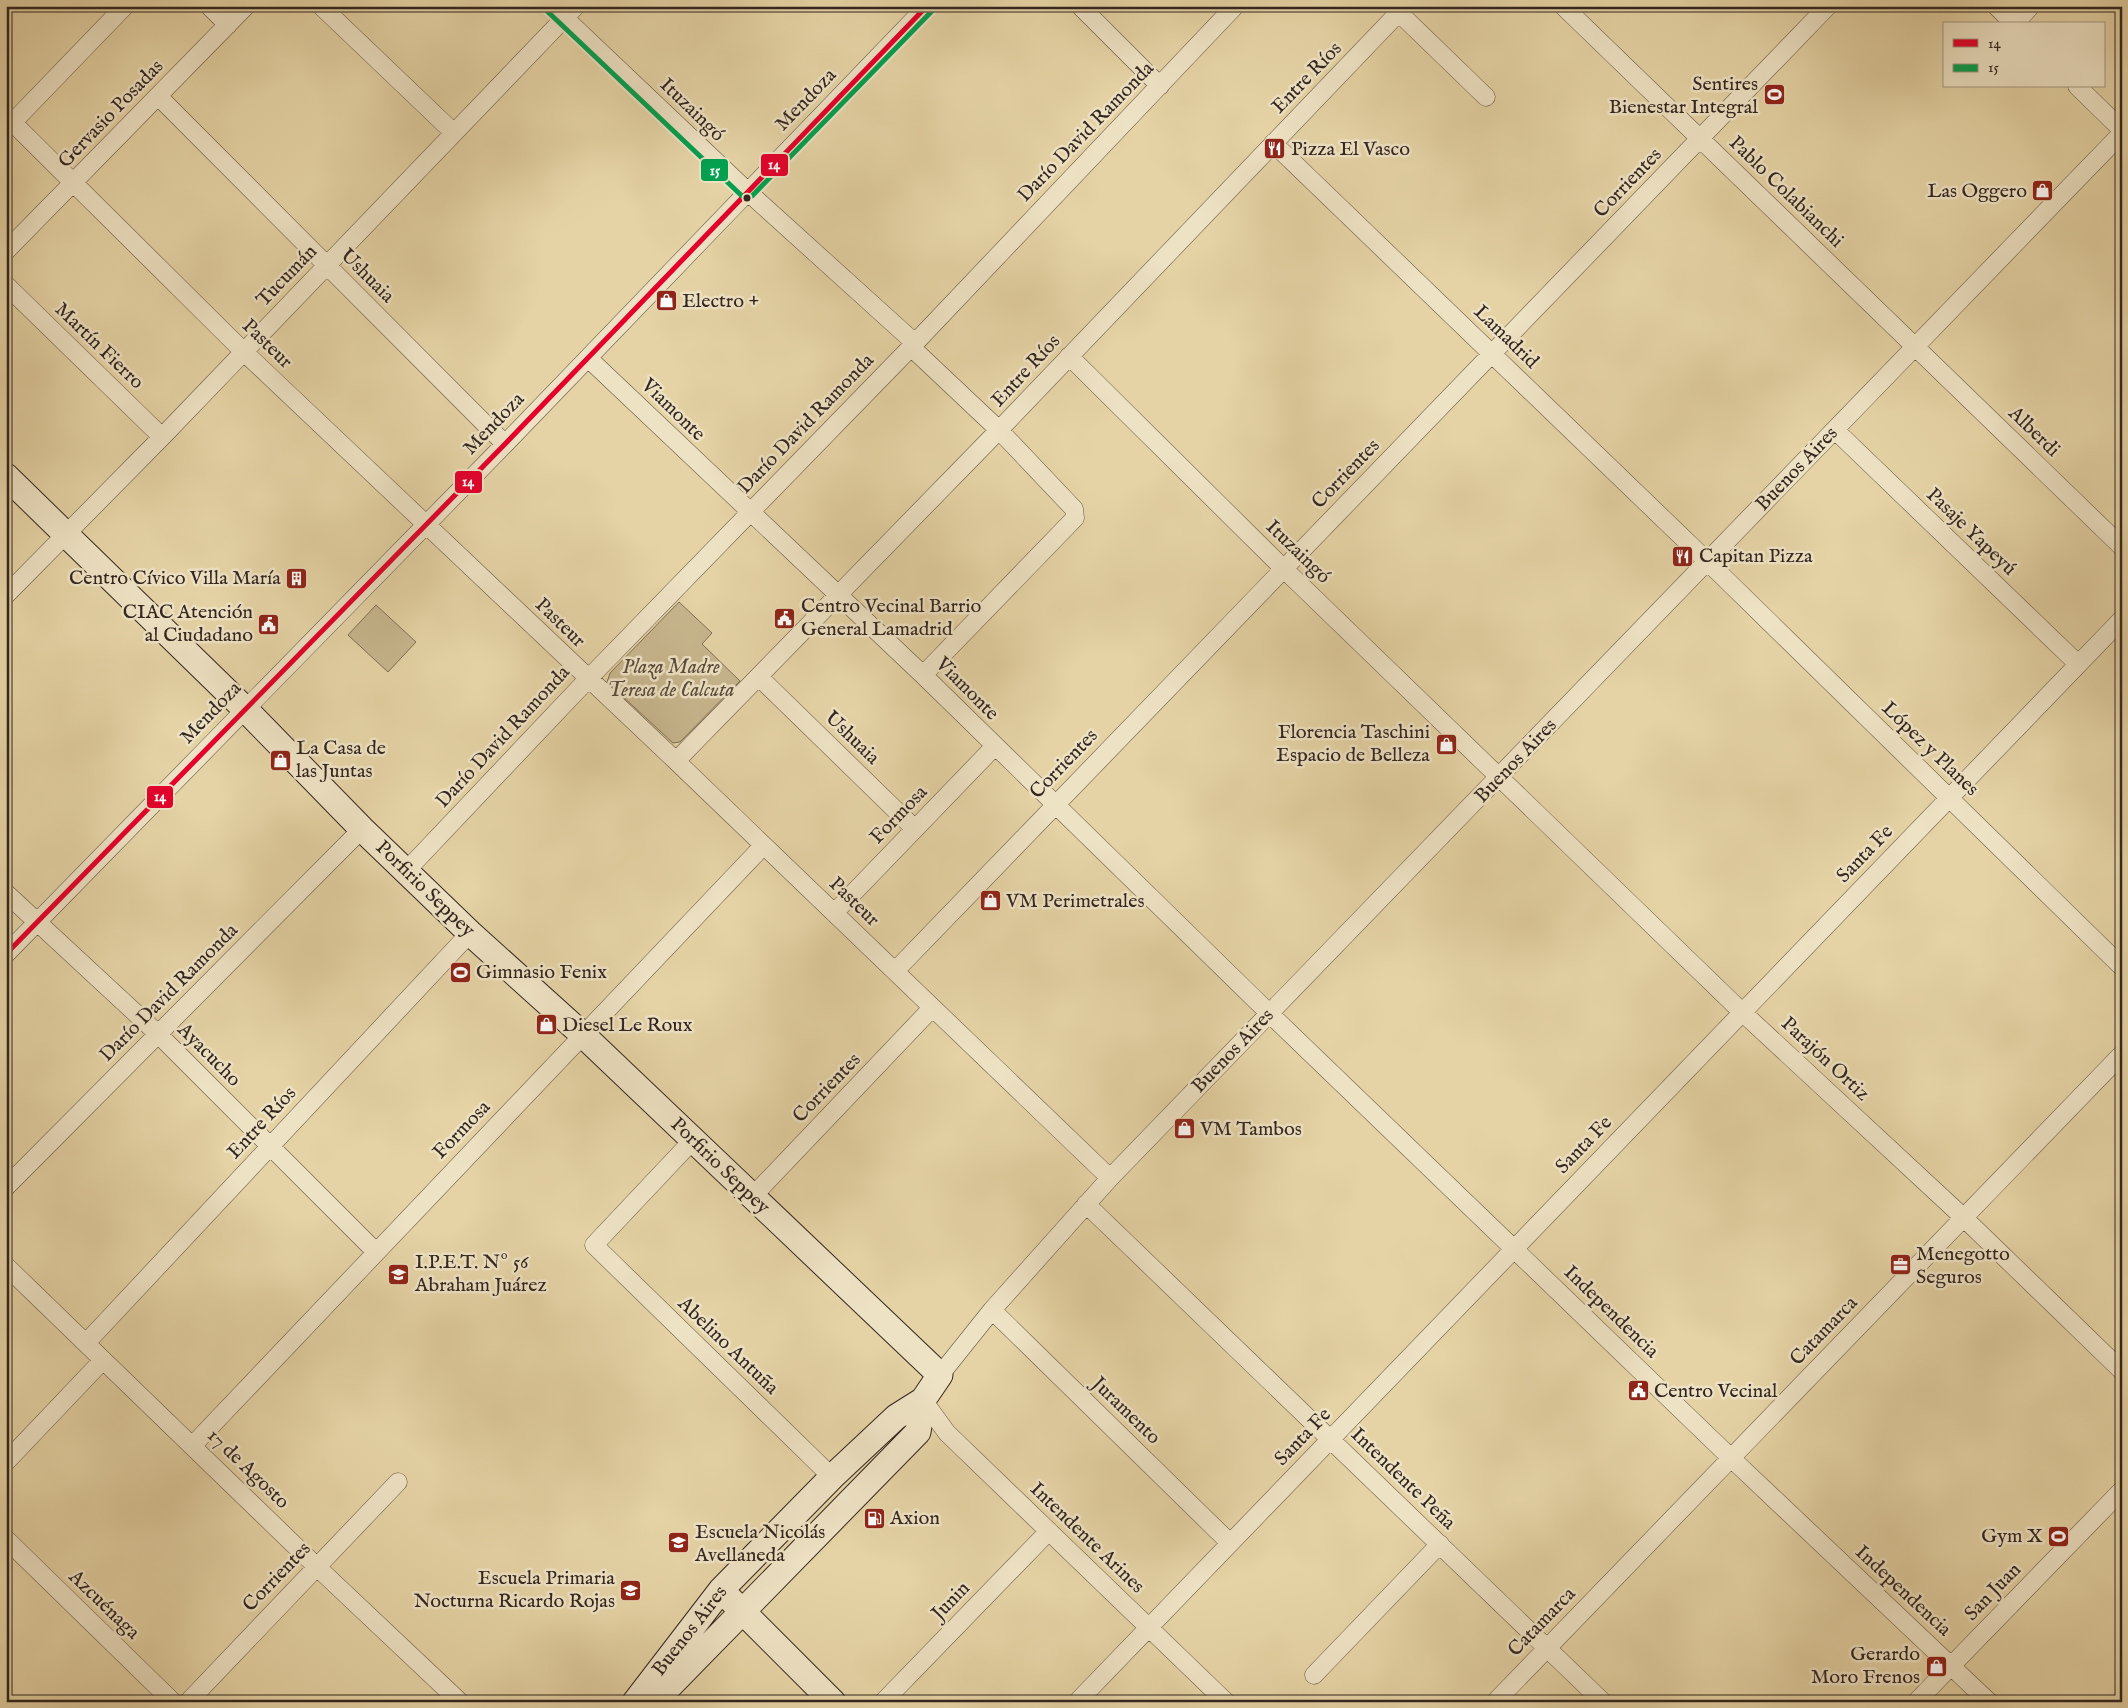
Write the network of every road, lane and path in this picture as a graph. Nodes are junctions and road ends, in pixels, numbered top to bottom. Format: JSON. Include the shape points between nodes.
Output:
{"nodes":[{"id":1,"x":125,"y":6,"type":"edge"},
{"id":2,"x":209,"y":6,"type":"edge"},
{"id":3,"x":246,"y":6,"type":"edge"},
{"id":4,"x":321,"y":6,"type":"edge"},
{"id":5,"x":927,"y":6,"type":"edge"},
{"id":6,"x":1080,"y":6,"type":"edge"},
{"id":7,"x":1235,"y":6,"type":"edge"},
{"id":8,"x":1563,"y":6,"type":"edge"},
{"id":9,"x":1828,"y":6,"type":"edge"},
{"id":10,"x":1996,"y":6,"type":"edge"},
{"id":11,"x":2031,"y":6,"type":"edge"},
{"id":12,"x":1398,"y":8,"type":"edge"},
{"id":13,"x":564,"y":10,"type":"edge"},
{"id":14,"x":2012,"y":22,"type":"edge"},
{"id":15,"x":2016,"y":22,"type":"edge"},
{"id":16,"x":228,"y":25,"type":"junction"},
{"id":17,"x":1160,"y":86,"type":"junction"},
{"id":18,"x":2079,"y":88,"type":"edge"},
{"id":19,"x":158,"y":96,"type":"junction"},
{"id":20,"x":1486,"y":97,"type":"dead end"},
{"id":21,"x":10,"y":119,"type":"edge"},
{"id":22,"x":2122,"y":131,"type":"edge"},
{"id":23,"x":454,"y":133,"type":"junction"},
{"id":24,"x":1700,"y":139,"type":"junction"},
{"id":25,"x":1273,"y":143,"type":"junction"},
{"id":26,"x":73,"y":183,"type":"junction"},
{"id":27,"x":747,"y":192,"type":"junction"},
{"id":28,"x":6,"y":251,"type":"edge"},
{"id":29,"x":327,"y":266,"type":"junction"},
{"id":30,"x":6,"y":285,"type":"edge"},
{"id":31,"x":913,"y":345,"type":"junction"},
{"id":32,"x":1916,"y":346,"type":"junction"},
{"id":33,"x":244,"y":352,"type":"junction"},
{"id":34,"x":1493,"y":353,"type":"junction"},
{"id":35,"x":1069,"y":356,"type":"junction"},
{"id":36,"x":588,"y":358,"type":"junction"},
{"id":37,"x":999,"y":430,"type":"junction"},
{"id":38,"x":1835,"y":430,"type":"junction"},
{"id":39,"x":162,"y":437,"type":"junction"},
{"id":40,"x":505,"y":444,"type":"junction"},
{"id":41,"x":6,"y":476,"type":"edge"},
{"id":42,"x":749,"y":512,"type":"junction"},
{"id":43,"x":426,"y":525,"type":"junction"},
{"id":44,"x":67,"y":536,"type":"junction"},
{"id":45,"x":2122,"y":547,"type":"edge"},
{"id":46,"x":1708,"y":562,"type":"junction"},
{"id":47,"x":1284,"y":568,"type":"junction"},
{"id":48,"x":6,"y":594,"type":"edge"},
{"id":49,"x":839,"y":595,"type":"junction"},
{"id":50,"x":2122,"y":619,"type":"edge"},
{"id":51,"x":2078,"y":664,"type":"junction"},
{"id":52,"x":923,"y":675,"type":"junction"},
{"id":53,"x":759,"y":677,"type":"junction"},
{"id":54,"x":588,"y":678,"type":"junction"},
{"id":55,"x":245,"y":709,"type":"junction"},
{"id":56,"x":995,"y":746,"type":"junction"},
{"id":57,"x":676,"y":761,"type":"junction"},
{"id":58,"x":1500,"y":777,"type":"junction"},
{"id":59,"x":1949,"y":798,"type":"junction"},
{"id":60,"x":1056,"y":803,"type":"junction"},
{"id":61,"x":362,"y":829,"type":"junction"},
{"id":62,"x":915,"y":829,"type":"junction"},
{"id":63,"x":763,"y":846,"type":"junction"},
{"id":64,"x":406,"y":871,"type":"junction"},
{"id":65,"x":6,"y":893,"type":"edge"},
{"id":66,"x":834,"y":913,"type":"junction"},
{"id":67,"x":38,"y":923,"type":"junction"},
{"id":68,"x":470,"y":933,"type":"junction"},
{"id":69,"x":6,"y":954,"type":"edge"},
{"id":70,"x":2122,"y":967,"type":"edge"},
{"id":71,"x":895,"y":971,"type":"junction"},
{"id":72,"x":932,"y":1008,"type":"junction"},
{"id":73,"x":1742,"y":1012,"type":"junction"},
{"id":74,"x":1269,"y":1013,"type":"junction"},
{"id":75,"x":157,"y":1033,"type":"junction"},
{"id":76,"x":583,"y":1034,"type":"junction"},
{"id":77,"x":2122,"y":1054,"type":"edge"},
{"id":78,"x":693,"y":1140,"type":"junction"},
{"id":79,"x":270,"y":1146,"type":"junction"},
{"id":80,"x":1110,"y":1178,"type":"junction"},
{"id":81,"x":6,"y":1187,"type":"edge"},
{"id":82,"x":752,"y":1197,"type":"junction"},
{"id":83,"x":1086,"y":1204,"type":"junction"},
{"id":84,"x":1963,"y":1217,"type":"junction"},
{"id":85,"x":1514,"y":1248,"type":"junction"},
{"id":86,"x":376,"y":1252,"type":"junction"},
{"id":87,"x":6,"y":1266,"type":"edge"},
{"id":88,"x":992,"y":1310,"type":"junction"},
{"id":89,"x":86,"y":1343,"type":"junction"},
{"id":90,"x":104,"y":1360,"type":"junction"},
{"id":91,"x":2122,"y":1371,"type":"edge"},
{"id":92,"x":940,"y":1375,"type":"junction"},
{"id":93,"x":923,"y":1400,"type":"junction"},
{"id":94,"x":1331,"y":1438,"type":"junction"},
{"id":95,"x":193,"y":1445,"type":"junction"},
{"id":96,"x":1730,"y":1458,"type":"junction"},
{"id":97,"x":6,"y":1462,"type":"edge"},
{"id":98,"x":832,"y":1477,"type":"junction"},
{"id":99,"x":398,"y":1482,"type":"dead end"},
{"id":100,"x":2122,"y":1490,"type":"edge"},
{"id":101,"x":1049,"y":1531,"type":"junction"},
{"id":102,"x":6,"y":1539,"type":"edge"},
{"id":103,"x":1230,"y":1543,"type":"junction"},
{"id":104,"x":1440,"y":1544,"type":"junction"},
{"id":105,"x":317,"y":1567,"type":"junction"},
{"id":106,"x":721,"y":1590,"type":"junction"},
{"id":107,"x":742,"y":1611,"type":"junction"},
{"id":108,"x":1148,"y":1627,"type":"junction"},
{"id":109,"x":1547,"y":1647,"type":"junction"},
{"id":110,"x":1951,"y":1665,"type":"junction"},
{"id":111,"x":1314,"y":1675,"type":"dead end"},
{"id":112,"x":173,"y":1702,"type":"edge"},
{"id":113,"x":188,"y":1702,"type":"edge"},
{"id":114,"x":460,"y":1702,"type":"edge"},
{"id":115,"x":635,"y":1702,"type":"edge"},
{"id":116,"x":654,"y":1702,"type":"edge"},
{"id":117,"x":834,"y":1702,"type":"edge"},
{"id":118,"x":883,"y":1702,"type":"edge"},
{"id":119,"x":1077,"y":1702,"type":"edge"},
{"id":120,"x":1226,"y":1702,"type":"edge"},
{"id":121,"x":1495,"y":1702,"type":"edge"},
{"id":122,"x":1604,"y":1702,"type":"edge"},
{"id":123,"x":1916,"y":1702,"type":"edge"},
{"id":124,"x":1989,"y":1702,"type":"edge"}],
"edges":[{"from":1,"to":21,"type":"street"},
{"from":2,"to":16,"type":"street"},
{"from":3,"to":16,"type":"street","name":"Gervasio Posadas"},
{"from":4,"to":23,"type":"street"},
{"from":5,"to":27,"type":"street","name":"Mendoza"},
{"from":6,"to":17,"type":"street"},
{"from":7,"to":17,"type":"street","name":"Darío David Ramonda"},
{"from":8,"to":24,"type":"street","name":"Pablo Colabianchi"},
{"from":9,"to":24,"type":"street","name":"Corrientes"},
{"from":10,"to":14,"type":"street"},
{"from":11,"to":15,"type":"street"},
{"from":12,"to":20,"type":"street"},
{"from":12,"to":25,"type":"street","name":"Entre Ríos"},
{"from":13,"to":23,"type":"street","name":"Tucumán"},
{"from":13,"to":27,"type":"street","name":"Ituzaingó"},
{"from":16,"to":19,"type":"street","name":"Gervasio Posadas"},
{"from":17,"to":31,"type":"street","name":"Darío David Ramonda"},
{"from":18,"to":22,"type":"street"},
{"from":19,"to":26,"type":"street","name":"Gervasio Posadas"},
{"from":19,"to":29,"type":"street","name":"Ushuaia"},
{"from":21,"to":26,"type":"street","name":"Pasteur"},
{"from":22,"to":32,"type":"street","name":"Buenos Aires"},
{"from":23,"to":29,"type":"street","name":"Tucumán"},
{"from":24,"to":32,"type":"street","name":"Pablo Colabianchi"},
{"from":24,"to":34,"type":"street","name":"Corrientes"},
{"from":25,"to":34,"type":"street","name":"Lamadrid"},
{"from":25,"to":35,"type":"street","name":"Entre Ríos"},
{"from":26,"to":28,"type":"street","name":"Gervasio Posadas"},
{"from":26,"to":33,"type":"street","name":"Pasteur"},
{"from":27,"to":31,"type":"street","name":"Ituzaingó"},
{"from":27,"to":36,"type":"street","name":"Mendoza"},
{"from":29,"to":33,"type":"street","name":"Tucumán"},
{"from":29,"to":40,"type":"street","name":"Ushuaia"},
{"from":30,"to":39,"type":"street","name":"Martín Fierro"},
{"from":31,"to":37,"type":"street","name":"Ituzaingó"},
{"from":31,"to":42,"type":"street","name":"Darío David Ramonda"},
{"from":32,"to":38,"type":"street","name":"Buenos Aires"},
{"from":32,"to":45,"type":"street","name":"Alberdi"},
{"from":33,"to":39,"type":"street","name":"Tucumán"},
{"from":33,"to":43,"type":"street","name":"Pasteur"},
{"from":34,"to":46,"type":"street","name":"Lamadrid"},
{"from":34,"to":47,"type":"street","name":"Corrientes"},
{"from":35,"to":37,"type":"street","name":"Entre Ríos"},
{"from":35,"to":47,"type":"street","name":"Ituzaingó"},
{"from":36,"to":40,"type":"street","name":"Mendoza"},
{"from":36,"to":42,"type":"street","name":"Viamonte"},
{"from":37,"to":49,"type":"street","name":"Entre Ríos"},
{"from":37,"to":52,"type":"street","name":"Ituzaingó","via":[[1074,509],[1074,518]]},
{"from":38,"to":46,"type":"street","name":"Buenos Aires"},
{"from":38,"to":51,"type":"street","name":"Pasaje Yapeyú"},
{"from":39,"to":44,"type":"street","name":"Tucumán"},
{"from":40,"to":43,"type":"street","name":"Mendoza"},
{"from":41,"to":44,"type":"main road","name":"Porfirio Seppey"},
{"from":42,"to":49,"type":"street","name":"Viamonte"},
{"from":42,"to":54,"type":"street","name":"Darío David Ramonda"},
{"from":43,"to":54,"type":"street","name":"Pasteur"},
{"from":43,"to":55,"type":"street","name":"Mendoza"},
{"from":44,"to":48,"type":"street","name":"Tucumán"},
{"from":44,"to":55,"type":"main road","name":"Porfirio Seppey"},
{"from":46,"to":58,"type":"street","name":"Buenos Aires"},
{"from":46,"to":59,"type":"street","name":"López y Planes"},
{"from":47,"to":58,"type":"street","name":"Ituzaingó"},
{"from":47,"to":60,"type":"street","name":"Corrientes"},
{"from":49,"to":52,"type":"street","name":"Viamonte"},
{"from":49,"to":53,"type":"street","name":"Entre Ríos"},
{"from":50,"to":51,"type":"street","name":"Santa Fe"},
{"from":51,"to":59,"type":"street","name":"Santa Fe"},
{"from":52,"to":56,"type":"street","name":"Viamonte"},
{"from":53,"to":57,"type":"street","name":"Entre Ríos"},
{"from":53,"to":62,"type":"street","name":"Ushuaia"},
{"from":54,"to":57,"type":"street","name":"Pasteur"},
{"from":54,"to":64,"type":"street","name":"Darío David Ramonda"},
{"from":55,"to":61,"type":"main road","name":"Porfirio Seppey"},
{"from":55,"to":67,"type":"street","name":"Mendoza"},
{"from":56,"to":60,"type":"street","name":"Viamonte"},
{"from":56,"to":62,"type":"street","name":"Formosa"},
{"from":57,"to":63,"type":"street","name":"Pasteur"},
{"from":58,"to":73,"type":"street","name":"Parajón Ortiz"},
{"from":58,"to":74,"type":"street","name":"Buenos Aires"},
{"from":59,"to":70,"type":"street","name":"López y Planes"},
{"from":59,"to":73,"type":"street","name":"Santa Fe"},
{"from":60,"to":71,"type":"street","name":"Corrientes"},
{"from":60,"to":74,"type":"street","name":"Viamonte"},
{"from":61,"to":64,"type":"main road","name":"Porfirio Seppey"},
{"from":61,"to":75,"type":"street","name":"Darío David Ramonda"},
{"from":62,"to":66,"type":"street","name":"Formosa"},
{"from":63,"to":66,"type":"street","name":"Pasteur"},
{"from":63,"to":76,"type":"street","name":"Formosa"},
{"from":64,"to":68,"type":"main road","name":"Porfirio Seppey"},
{"from":65,"to":67,"type":"street","name":"Ayacucho"},
{"from":66,"to":71,"type":"street","name":"Pasteur"},
{"from":67,"to":69,"type":"street","name":"Mendoza"},
{"from":67,"to":75,"type":"street","name":"Ayacucho"},
{"from":68,"to":76,"type":"main road","name":"Porfirio Seppey"},
{"from":68,"to":79,"type":"street","name":"Entre Ríos"},
{"from":71,"to":72,"type":"street","name":"Pasteur"},
{"from":72,"to":80,"type":"street","name":"Pasteur"},
{"from":72,"to":82,"type":"street","name":"Corrientes"},
{"from":73,"to":84,"type":"street","name":"Parajón Ortiz"},
{"from":73,"to":85,"type":"street","name":"Santa Fe"},
{"from":74,"to":80,"type":"street","name":"Buenos Aires"},
{"from":74,"to":85,"type":"street","name":"Independencia"},
{"from":75,"to":79,"type":"street","name":"Ayacucho"},
{"from":75,"to":81,"type":"street","name":"Darío David Ramonda"},
{"from":76,"to":78,"type":"main road","name":"Porfirio Seppey"},
{"from":76,"to":86,"type":"street","name":"Formosa"},
{"from":77,"to":84,"type":"street","name":"Catamarca"},
{"from":78,"to":82,"type":"main road","name":"Porfirio Seppey"},
{"from":78,"to":98,"type":"street","name":"Abelino Antuña","via":[[594,1245]]},
{"from":79,"to":86,"type":"street","name":"Ayacucho"},
{"from":79,"to":89,"type":"street","name":"Entre Ríos"},
{"from":80,"to":83,"type":"street","name":"Buenos Aires"},
{"from":82,"to":92,"type":"main road","name":"Porfirio Seppey"},
{"from":83,"to":88,"type":"street","name":"Buenos Aires"},
{"from":83,"to":94,"type":"street","name":"Intendente Peña"},
{"from":84,"to":91,"type":"street","name":"Parajón Ortiz"},
{"from":84,"to":96,"type":"street","name":"Catamarca"},
{"from":85,"to":94,"type":"street","name":"Santa Fe"},
{"from":85,"to":96,"type":"street","name":"Independencia"},
{"from":86,"to":95,"type":"street","name":"Formosa"},
{"from":87,"to":89,"type":"street","name":"17 de Agosto"},
{"from":88,"to":92,"type":"street","name":"Buenos Aires"},
{"from":88,"to":103,"type":"street","name":"Juramento"},
{"from":89,"to":90,"type":"street","name":"17 de Agosto"},
{"from":90,"to":95,"type":"street","name":"17 de Agosto"},
{"from":90,"to":97,"type":"street"},
{"from":92,"to":93,"type":"main road","name":"Buenos Aires"},
{"from":93,"to":98,"type":"main road","name":"Buenos Aires","via":[[896,1417]]},
{"from":93,"to":101,"type":"street","name":"Intendente Arines","via":[[947,1433]]},
{"from":93,"to":107,"type":"main road","name":"Buenos Aires","via":[[918,1432]]},
{"from":94,"to":103,"type":"street","name":"Santa Fe"},
{"from":94,"to":104,"type":"street","name":"Intendente Peña"},
{"from":95,"to":105,"type":"street","name":"17 de Agosto"},
{"from":96,"to":109,"type":"street","name":"Catamarca"},
{"from":96,"to":110,"type":"street","name":"Independencia"},
{"from":98,"to":106,"type":"main road","name":"Buenos Aires"},
{"from":99,"to":105,"type":"street","name":"Corrientes"},
{"from":100,"to":110,"type":"street","name":"San Juan"},
{"from":101,"to":108,"type":"street","name":"Intendente Arines"},
{"from":101,"to":118,"type":"street","name":"Junin"},
{"from":102,"to":112,"type":"street","name":"Azcuénaga"},
{"from":103,"to":108,"type":"street","name":"Santa Fe"},
{"from":104,"to":109,"type":"street","name":"Intendente Peña"},
{"from":104,"to":111,"type":"street"},
{"from":105,"to":113,"type":"street","name":"Corrientes"},
{"from":105,"to":114,"type":"street","name":"17 de Agosto"},
{"from":106,"to":107,"type":"main road"},
{"from":106,"to":115,"type":"main road","name":"Buenos Aires"},
{"from":107,"to":116,"type":"main road","name":"Buenos Aires"},
{"from":107,"to":117,"type":"main road"},
{"from":108,"to":119,"type":"street","name":"Santa Fe"},
{"from":108,"to":120,"type":"street","name":"Intendente Arines"},
{"from":109,"to":121,"type":"street","name":"Catamarca"},
{"from":109,"to":122,"type":"street","name":"Intendente Peña"},
{"from":110,"to":123,"type":"street","name":"San Juan"},
{"from":110,"to":124,"type":"street","name":"Independencia"}]}
